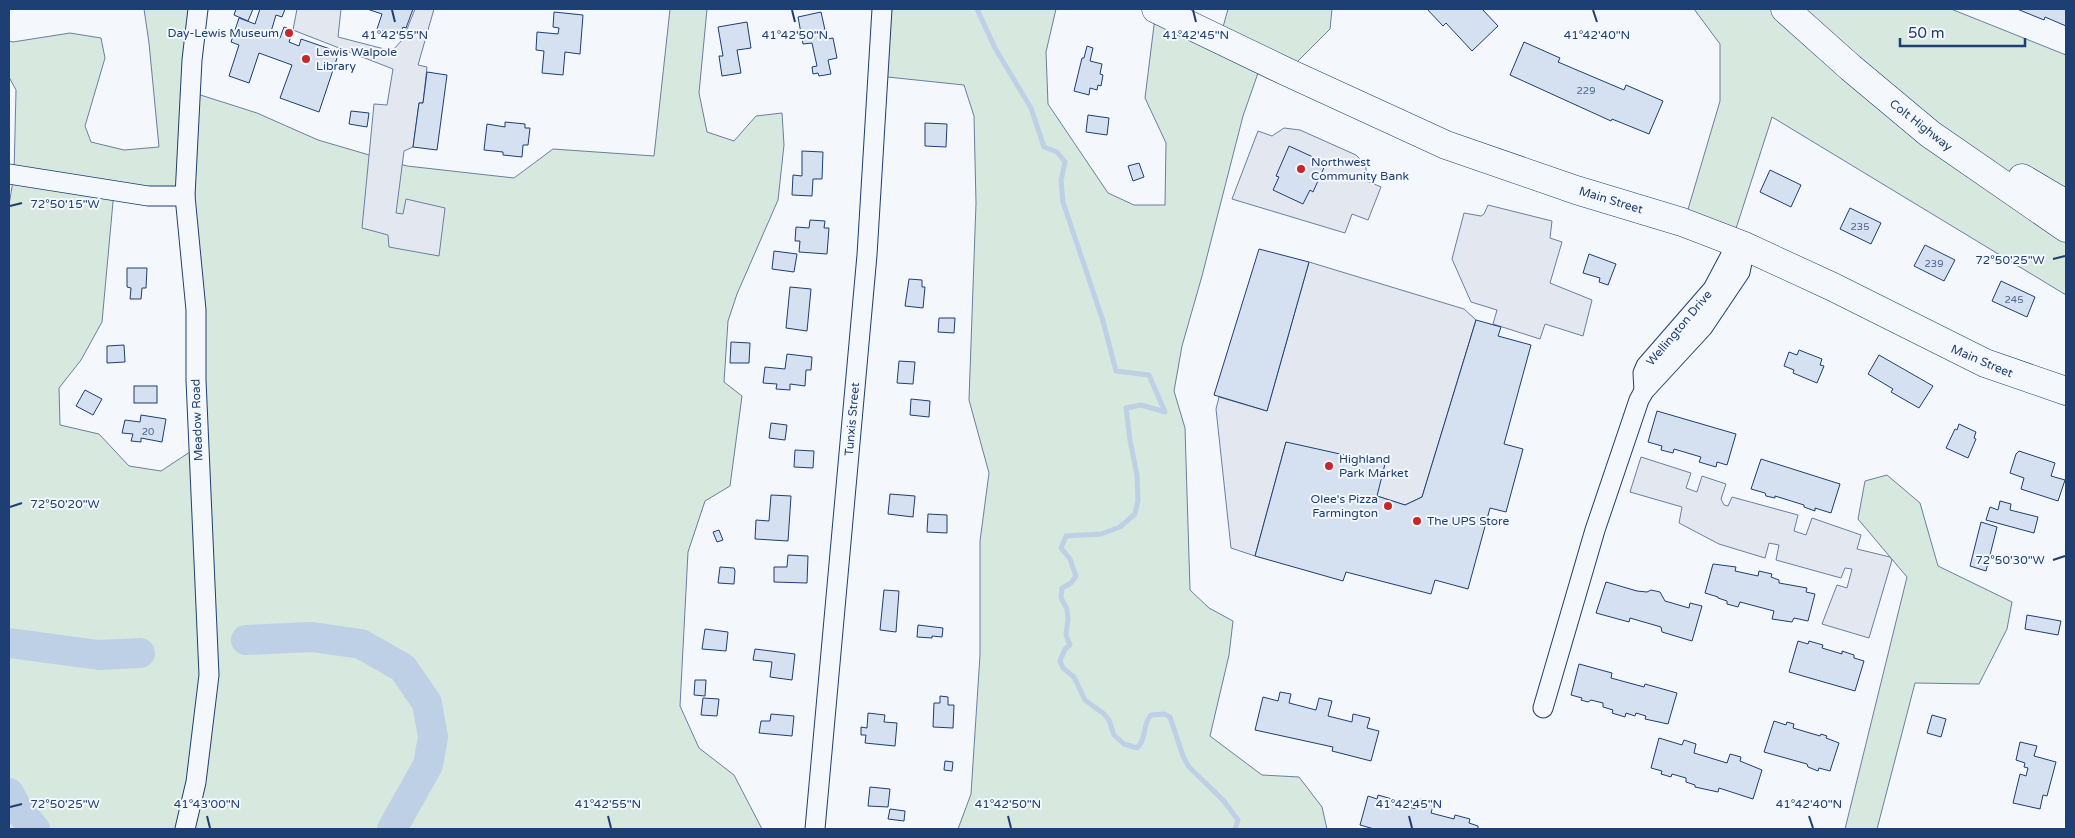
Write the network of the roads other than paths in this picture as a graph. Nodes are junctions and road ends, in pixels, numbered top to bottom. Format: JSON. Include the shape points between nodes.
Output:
{"nodes":[{"id":1,"x":198,"y":9,"type":"edge"},
{"id":2,"x":882,"y":9,"type":"edge"},
{"id":3,"x":1156,"y":9,"type":"edge"},
{"id":4,"x":1785,"y":9,"type":"edge"},
{"id":5,"x":1812,"y":33,"type":"junction"},
{"id":6,"x":9,"y":174,"type":"edge"},
{"id":7,"x":185,"y":196,"type":"junction"},
{"id":8,"x":2066,"y":204,"type":"edge"},
{"id":9,"x":2066,"y":228,"type":"edge"},
{"id":10,"x":1742,"y":245,"type":"junction"},
{"id":11,"x":2066,"y":391,"type":"edge"},
{"id":12,"x":1543,"y":708,"type":"dead end"},
{"id":13,"x":185,"y":829,"type":"edge"},
{"id":14,"x":815,"y":829,"type":"edge"}],
"edges":[{"from":1,"to":7,"type":"street","name":"Meadow Road"},
{"from":2,"to":14,"type":"street","name":"Tunxis Street","via":[[867,254]]},
{"from":3,"to":10,"type":"highway","name":"Main Street","via":[[1446,145],[1576,190],[1653,212]]},
{"from":4,"to":5,"type":"highway","name":"Colt Highway"},
{"from":5,"to":8,"type":"highway","via":[[1967,143]]},
{"from":5,"to":9,"type":"highway","name":"Colt Highway","via":[[1930,134]]},
{"from":6,"to":7,"type":"street","via":[[148,196]]},
{"from":7,"to":13,"type":"street","name":"Meadow Road","via":[[196,310],[209,675],[196,782]]},
{"from":10,"to":11,"type":"highway","name":"Main Street","via":[[1985,363]]},
{"from":10,"to":12,"type":"street","name":"Wellington Drive","via":[[1744,258],[1740,272],[1703,327],[1639,400],[1595,530]]}]}
